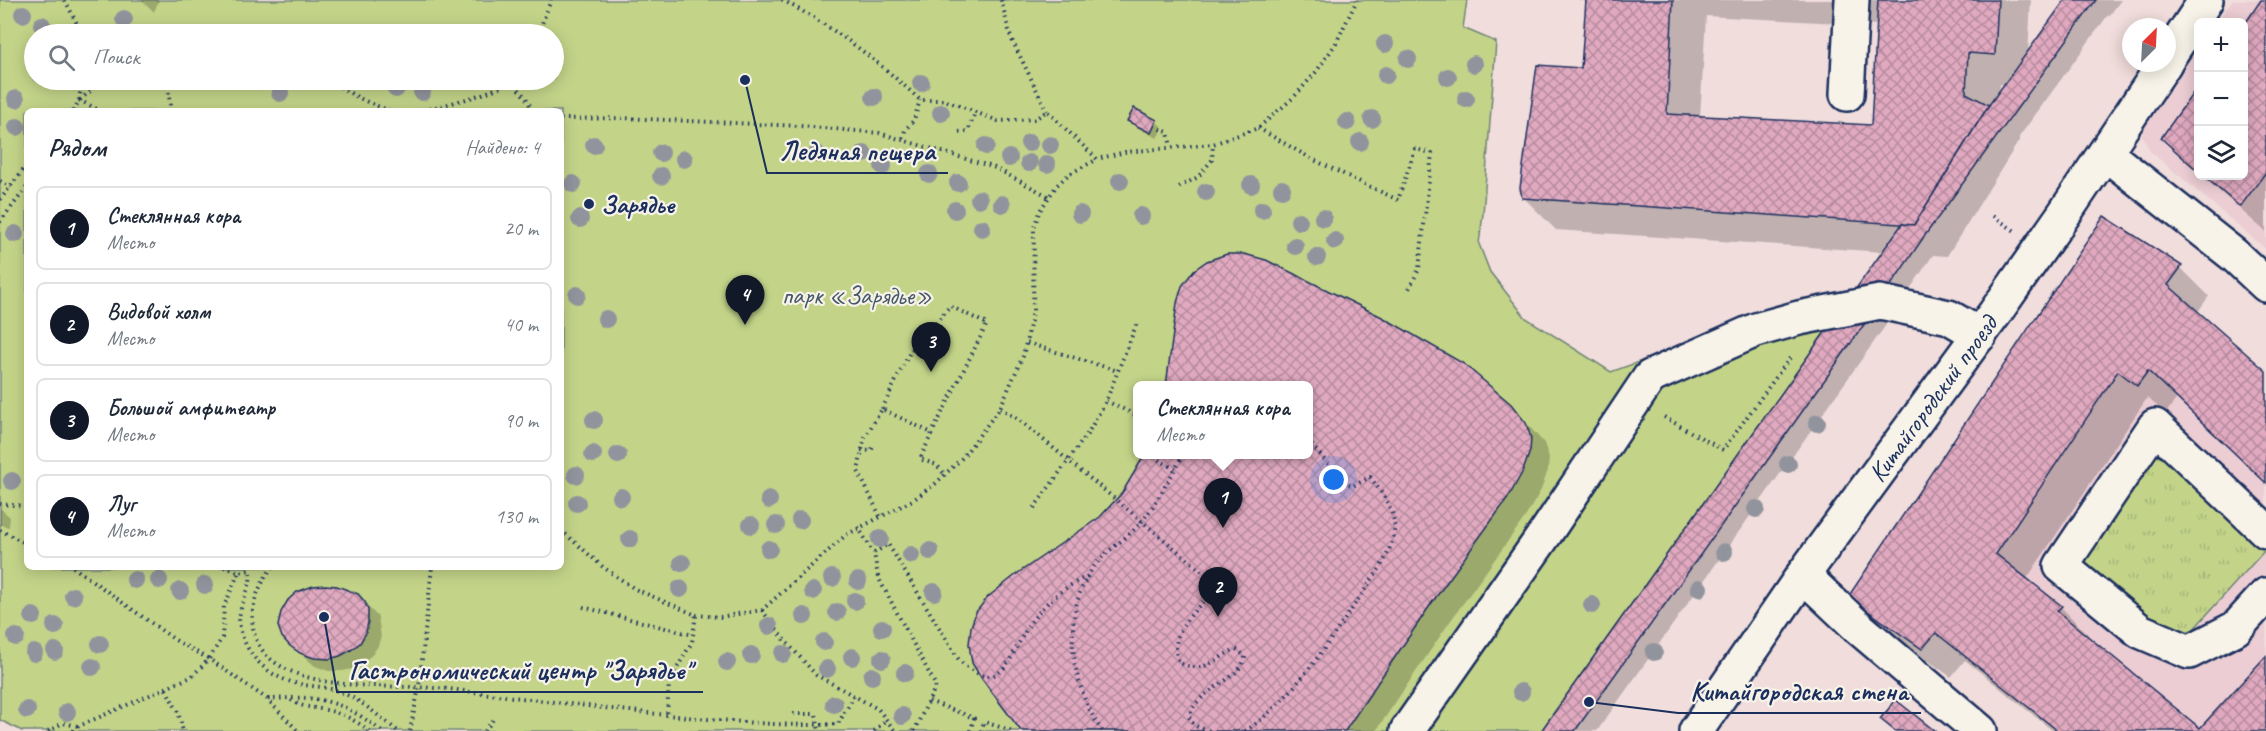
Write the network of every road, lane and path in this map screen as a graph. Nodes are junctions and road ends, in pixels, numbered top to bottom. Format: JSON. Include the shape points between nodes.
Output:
{"nodes":[{"id":1,"x":65,"y":0,"type":"edge"},
{"id":2,"x":551,"y":0,"type":"edge"},
{"id":3,"x":782,"y":0,"type":"edge"},
{"id":4,"x":1000,"y":0,"type":"edge"},
{"id":5,"x":1357,"y":0,"type":"edge"},
{"id":6,"x":1852,"y":0,"type":"edge"},
{"id":7,"x":2206,"y":0,"type":"edge"},
{"id":8,"x":78,"y":24,"type":"edge"},
{"id":9,"x":542,"y":24,"type":"edge"},
{"id":10,"x":2176,"y":46,"type":"edge"},
{"id":11,"x":2159,"y":72,"type":"edge"},
{"id":12,"x":80,"y":90,"type":"edge"},
{"id":13,"x":91,"y":90,"type":"edge"},
{"id":14,"x":168,"y":90,"type":"edge"},
{"id":15,"x":344,"y":90,"type":"edge"},
{"id":16,"x":492,"y":90,"type":"edge"},
{"id":17,"x":519,"y":90,"type":"edge"},
{"id":18,"x":1847,"y":94,"type":"dead end"},
{"id":19,"x":79,"y":100,"type":"junction"},
{"id":20,"x":920,"y":100,"type":"junction"},
{"id":21,"x":75,"y":108,"type":"edge"},
{"id":22,"x":95,"y":108,"type":"edge"},
{"id":23,"x":171,"y":108,"type":"edge"},
{"id":24,"x":382,"y":108,"type":"edge"},
{"id":25,"x":429,"y":108,"type":"edge"},
{"id":26,"x":531,"y":108,"type":"edge"},
{"id":27,"x":1047,"y":111,"type":"junction"},
{"id":28,"x":975,"y":113,"type":"junction"},
{"id":29,"x":564,"y":119,"type":"edge"},
{"id":30,"x":1154,"y":127,"type":"dead end"},
{"id":31,"x":1258,"y":128,"type":"junction"},
{"id":32,"x":959,"y":132,"type":"dead end"},
{"id":33,"x":903,"y":138,"type":"junction"},
{"id":34,"x":1213,"y":144,"type":"junction"},
{"id":35,"x":1171,"y":147,"type":"junction"},
{"id":36,"x":2105,"y":153,"type":"junction"},
{"id":37,"x":1097,"y":159,"type":"junction"},
{"id":38,"x":24,"y":169,"type":"edge"},
{"id":39,"x":24,"y":169,"type":"edge"},
{"id":40,"x":22,"y":172,"type":"joint"},
{"id":41,"x":0,"y":181,"type":"edge"},
{"id":42,"x":11,"y":186,"type":"junction"},
{"id":43,"x":1179,"y":187,"type":"dead end"},
{"id":44,"x":24,"y":191,"type":"edge"},
{"id":45,"x":1048,"y":196,"type":"junction"},
{"id":46,"x":0,"y":200,"type":"edge"},
{"id":47,"x":0,"y":222,"type":"edge"},
{"id":48,"x":2266,"y":285,"type":"edge"},
{"id":49,"x":1408,"y":291,"type":"dead end"},
{"id":50,"x":1822,"y":313,"type":"junction"},
{"id":51,"x":1137,"y":323,"type":"dead end"},
{"id":52,"x":1980,"y":335,"type":"junction"},
{"id":53,"x":1027,"y":343,"type":"junction"},
{"id":54,"x":1118,"y":371,"type":"junction"},
{"id":55,"x":1106,"y":401,"type":"junction"},
{"id":56,"x":1634,"y":401,"type":"junction"},
{"id":57,"x":1000,"y":408,"type":"junction"},
{"id":58,"x":882,"y":409,"type":"junction"},
{"id":59,"x":1133,"y":414,"type":"edge"},
{"id":60,"x":932,"y":433,"type":"junction"},
{"id":61,"x":874,"y":445,"type":"dead end"},
{"id":62,"x":1313,"y":447,"type":"edge"},
{"id":63,"x":861,"y":450,"type":"junction"},
{"id":64,"x":1157,"y":459,"type":"edge"},
{"id":65,"x":1181,"y":459,"type":"edge"},
{"id":66,"x":1069,"y":461,"type":"junction"},
{"id":67,"x":1175,"y":469,"type":"junction"},
{"id":68,"x":945,"y":475,"type":"junction"},
{"id":69,"x":0,"y":504,"type":"edge"},
{"id":70,"x":24,"y":506,"type":"edge"},
{"id":71,"x":1034,"y":508,"type":"dead end"},
{"id":72,"x":880,"y":516,"type":"junction"},
{"id":73,"x":1142,"y":521,"type":"junction"},
{"id":74,"x":858,"y":527,"type":"junction"},
{"id":75,"x":0,"y":530,"type":"edge"},
{"id":76,"x":2266,"y":531,"type":"edge"},
{"id":77,"x":564,"y":533,"type":"edge"},
{"id":78,"x":24,"y":542,"type":"edge"},
{"id":79,"x":874,"y":553,"type":"junction"},
{"id":80,"x":77,"y":570,"type":"edge"},
{"id":81,"x":233,"y":570,"type":"edge"},
{"id":82,"x":245,"y":570,"type":"edge"},
{"id":83,"x":251,"y":570,"type":"edge"},
{"id":84,"x":271,"y":570,"type":"edge"},
{"id":85,"x":432,"y":570,"type":"edge"},
{"id":86,"x":239,"y":572,"type":"junction"},
{"id":87,"x":1803,"y":575,"type":"junction"},
{"id":88,"x":1088,"y":576,"type":"junction"},
{"id":89,"x":1208,"y":576,"type":"junction"},
{"id":90,"x":1210,"y":594,"type":"junction"},
{"id":91,"x":2266,"y":595,"type":"edge"},
{"id":92,"x":582,"y":607,"type":"dead end"},
{"id":93,"x":762,"y":610,"type":"junction"},
{"id":94,"x":696,"y":615,"type":"junction"},
{"id":95,"x":693,"y":635,"type":"junction"},
{"id":96,"x":209,"y":659,"type":"junction"},
{"id":97,"x":419,"y":687,"type":"junction"},
{"id":98,"x":166,"y":689,"type":"junction"},
{"id":99,"x":854,"y":696,"type":"junction"},
{"id":100,"x":267,"y":699,"type":"junction"},
{"id":101,"x":290,"y":700,"type":"junction"},
{"id":102,"x":929,"y":701,"type":"junction"},
{"id":103,"x":342,"y":706,"type":"junction"},
{"id":104,"x":339,"y":714,"type":"junction"},
{"id":105,"x":793,"y":714,"type":"dead end"},
{"id":106,"x":667,"y":715,"type":"junction"},
{"id":107,"x":494,"y":718,"type":"dead end"},
{"id":108,"x":886,"y":720,"type":"junction"},
{"id":109,"x":818,"y":725,"type":"junction"},
{"id":110,"x":79,"y":726,"type":"junction"},
{"id":111,"x":398,"y":730,"type":"edge"},
{"id":112,"x":48,"y":731,"type":"edge"},
{"id":113,"x":73,"y":731,"type":"edge"},
{"id":114,"x":183,"y":731,"type":"edge"},
{"id":115,"x":298,"y":731,"type":"edge"},
{"id":116,"x":369,"y":731,"type":"edge"},
{"id":117,"x":382,"y":731,"type":"edge"},
{"id":118,"x":410,"y":731,"type":"edge"},
{"id":119,"x":485,"y":731,"type":"edge"},
{"id":120,"x":819,"y":731,"type":"edge"},
{"id":121,"x":874,"y":731,"type":"edge"},
{"id":122,"x":895,"y":731,"type":"edge"},
{"id":123,"x":914,"y":731,"type":"edge"},
{"id":124,"x":970,"y":731,"type":"edge"},
{"id":125,"x":981,"y":731,"type":"edge"},
{"id":126,"x":1013,"y":731,"type":"edge"},
{"id":127,"x":1102,"y":731,"type":"edge"},
{"id":128,"x":1209,"y":731,"type":"edge"},
{"id":129,"x":1245,"y":731,"type":"edge"},
{"id":130,"x":1407,"y":731,"type":"edge"},
{"id":131,"x":1696,"y":731,"type":"edge"},
{"id":132,"x":1980,"y":731,"type":"edge"}],
"edges":[{"from":1,"to":8,"type":"path"},
{"from":2,"to":9,"type":"path"},
{"from":3,"to":20,"type":"path","via":[[852,42]]},
{"from":4,"to":27,"type":"path","via":[[1011,38]]},
{"from":5,"to":31,"type":"path","via":[[1335,45],[1316,72]]},
{"from":6,"to":18,"type":"main road"},
{"from":7,"to":10,"type":"main road","name":"Китайгородский проезд"},
{"from":11,"to":36,"type":"main road","name":"Китайгородский проезд"},
{"from":12,"to":19,"type":"path"},
{"from":13,"to":19,"type":"path"},
{"from":14,"to":23,"type":"path"},
{"from":15,"to":24,"type":"path"},
{"from":16,"to":25,"type":"path"},
{"from":17,"to":26,"type":"path"},
{"from":19,"to":21,"type":"path"},
{"from":19,"to":22,"type":"path"},
{"from":20,"to":28,"type":"path","via":[[945,100]]},
{"from":20,"to":33,"type":"path"},
{"from":27,"to":28,"type":"path","via":[[1035,119],[998,121]]},
{"from":27,"to":37,"type":"path"},
{"from":28,"to":32,"type":"path","via":[[968,131]]},
{"from":29,"to":33,"type":"path","via":[[800,126]]},
{"from":30,"to":35,"type":"path","via":[[1168,132]]},
{"from":31,"to":34,"type":"path"},
{"from":31,"to":49,"type":"path","via":[[1398,200],[1415,148],[1432,153],[1419,269]]},
{"from":33,"to":45,"type":"path","via":[[993,167]]},
{"from":34,"to":35,"type":"path"},
{"from":34,"to":43,"type":"path","via":[[1212,160],[1198,177]]},
{"from":35,"to":37,"type":"path"},
{"from":36,"to":48,"type":"main road"},
{"from":36,"to":52,"type":"main road","name":"Китайгородский проезд"},
{"from":37,"to":45,"type":"path","via":[[1069,174]]},
{"from":38,"to":40,"type":"path"},
{"from":39,"to":42,"type":"path"},
{"from":40,"to":42,"type":"path"},
{"from":41,"to":42,"type":"path"},
{"from":42,"to":46,"type":"path"},
{"from":44,"to":47,"type":"path"},
{"from":45,"to":53,"type":"path","via":[[1034,228],[1034,296]]},
{"from":50,"to":52,"type":"main road","via":[[1880,302],[1949,317]]},
{"from":50,"to":56,"type":"main road","via":[[1756,330],[1650,377]]},
{"from":50,"to":56,"type":"path","via":[[1723,450]]},
{"from":51,"to":54,"type":"path"},
{"from":52,"to":87,"type":"main road","name":"Китайгородский проезд"},
{"from":53,"to":54,"type":"path"},
{"from":53,"to":57,"type":"path"},
{"from":54,"to":55,"type":"path"},
{"from":55,"to":59,"type":"path"},
{"from":55,"to":66,"type":"path"},
{"from":56,"to":130,"type":"main road"},
{"from":57,"to":66,"type":"path"},
{"from":57,"to":68,"type":"path"},
{"from":58,"to":60,"type":"path"},
{"from":58,"to":60,"type":"path","via":[[910,352],[950,306],[959,310],[987,324]]},
{"from":58,"to":63,"type":"path"},
{"from":60,"to":68,"type":"path","via":[[920,459],[937,465]]},
{"from":61,"to":63,"type":"path","via":[[871,451]]},
{"from":62,"to":129,"type":"path","via":[[1344,482],[1353,486],[1370,477],[1392,510],[1395,535],[1380,568],[1305,673],[1274,708]]},
{"from":63,"to":72,"type":"path","via":[[858,471]]},
{"from":64,"to":67,"type":"path"},
{"from":65,"to":67,"type":"path"},
{"from":66,"to":71,"type":"path"},
{"from":66,"to":73,"type":"path"},
{"from":67,"to":73,"type":"path"},
{"from":68,"to":72,"type":"path","via":[[913,500]]},
{"from":69,"to":70,"type":"path"},
{"from":72,"to":74,"type":"path"},
{"from":73,"to":88,"type":"path"},
{"from":73,"to":89,"type":"path"},
{"from":74,"to":79,"type":"path"},
{"from":74,"to":93,"type":"path"},
{"from":75,"to":78,"type":"path"},
{"from":76,"to":91,"type":"main road","via":[[2155,426],[2061,566],[2140,631],[2189,652],[2236,628]]},
{"from":77,"to":94,"type":"path","via":[[635,589]]},
{"from":79,"to":88,"type":"path","via":[[888,544],[959,660],[970,670],[989,676],[1008,665],[1026,629],[1046,604],[1060,591]]},
{"from":79,"to":102,"type":"path","via":[[878,577],[936,686]]},
{"from":80,"to":96,"type":"path","via":[[175,640]]},
{"from":81,"to":86,"type":"path"},
{"from":82,"to":86,"type":"path"},
{"from":83,"to":111,"type":"path","via":[[239,622],[243,640],[257,662],[293,683],[343,692]]},
{"from":84,"to":97,"type":"path","via":[[256,595],[252,622],[258,646],[276,664],[320,682]]},
{"from":85,"to":97,"type":"path"},
{"from":86,"to":96,"type":"path","via":[[224,606],[222,638]]},
{"from":87,"to":131,"type":"main road","name":"Китайгородский проезд"},
{"from":87,"to":132,"type":"main road"},
{"from":88,"to":127,"type":"path","via":[[1076,611],[1074,656],[1083,697]]},
{"from":89,"to":90,"type":"path","via":[[1205,582]]},
{"from":89,"to":90,"type":"path","via":[[1214,573],[1226,580],[1223,592],[1217,596]]},
{"from":90,"to":128,"type":"path","via":[[1180,631],[1175,646],[1180,663],[1203,667],[1236,649],[1245,656],[1241,669],[1191,709],[1189,717],[1194,725]]},
{"from":92,"to":95,"type":"path"},
{"from":93,"to":94,"type":"path","via":[[720,617]]},
{"from":93,"to":99,"type":"path","via":[[816,675]]},
{"from":94,"to":95,"type":"path"},
{"from":95,"to":106,"type":"path","via":[[669,682]]},
{"from":96,"to":98,"type":"path","via":[[191,676]]},
{"from":96,"to":100,"type":"path"},
{"from":97,"to":106,"type":"path"},
{"from":97,"to":118,"type":"path"},
{"from":98,"to":110,"type":"path"},
{"from":98,"to":114,"type":"path"},
{"from":99,"to":108,"type":"path","via":[[878,709]]},
{"from":99,"to":109,"type":"path","via":[[838,724]]},
{"from":100,"to":101,"type":"path"},
{"from":100,"to":115,"type":"path"},
{"from":101,"to":103,"type":"path","via":[[306,698]]},
{"from":101,"to":104,"type":"path","via":[[300,707]]},
{"from":102,"to":123,"type":"path"},
{"from":102,"to":124,"type":"path","via":[[974,718]]},
{"from":103,"to":104,"type":"path"},
{"from":103,"to":117,"type":"path"},
{"from":104,"to":116,"type":"path"},
{"from":105,"to":109,"type":"path","via":[[816,714]]},
{"from":106,"to":109,"type":"path"},
{"from":107,"to":119,"type":"path"},
{"from":108,"to":121,"type":"path"},
{"from":108,"to":122,"type":"path"},
{"from":109,"to":120,"type":"path"},
{"from":110,"to":112,"type":"path","via":[[63,723]]},
{"from":110,"to":113,"type":"path"},
{"from":125,"to":126,"type":"path","via":[[984,722]]}]}
